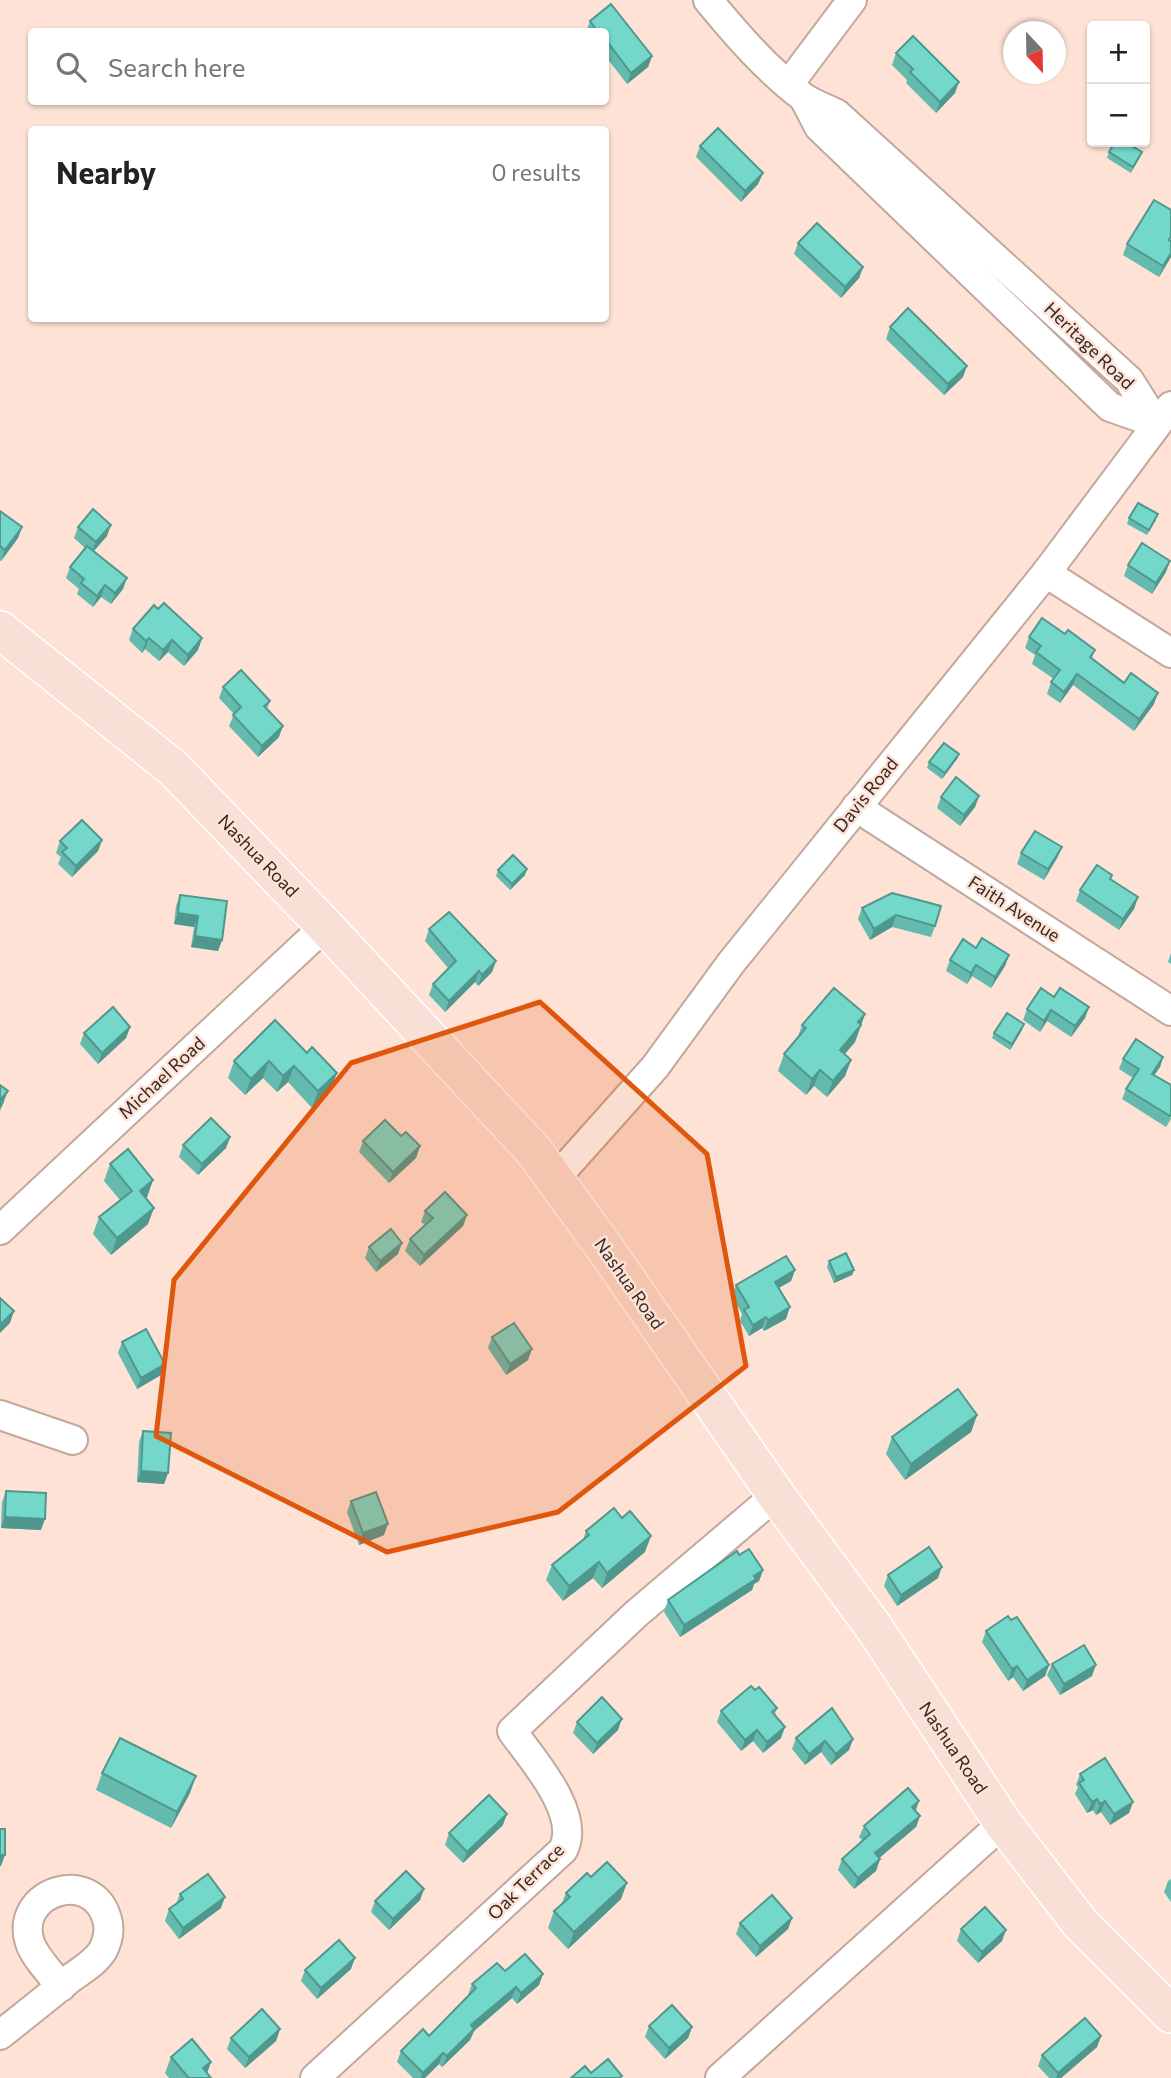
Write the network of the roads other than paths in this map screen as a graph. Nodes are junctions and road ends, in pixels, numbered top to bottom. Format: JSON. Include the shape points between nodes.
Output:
{"nodes":[{"id":1,"x":708,"y":0,"type":"edge"},
{"id":2,"x":852,"y":0,"type":"edge"},
{"id":3,"x":797,"y":91,"type":"junction"},
{"id":4,"x":889,"y":177,"type":"junction"},
{"id":5,"x":993,"y":256,"type":"junction"},
{"id":6,"x":973,"y":276,"type":"junction"},
{"id":7,"x":1164,"y":415,"type":"edge"},
{"id":8,"x":1046,"y":573,"type":"junction"},
{"id":9,"x":0,"y":630,"type":"edge"},
{"id":10,"x":1171,"y":653,"type":"edge"},
{"id":11,"x":856,"y":807,"type":"junction"},
{"id":12,"x":325,"y":926,"type":"junction"},
{"id":13,"x":1171,"y":1011,"type":"edge"},
{"id":14,"x":555,"y":1179,"type":"junction"},
{"id":15,"x":0,"y":1230,"type":"edge"},
{"id":16,"x":0,"y":1415,"type":"edge"},
{"id":17,"x":74,"y":1440,"type":"dead end"},
{"id":18,"x":776,"y":1495,"type":"junction"},
{"id":19,"x":1003,"y":1823,"type":"junction"},
{"id":20,"x":61,"y":1987,"type":"dead end"},
{"id":21,"x":1171,"y":2014,"type":"edge"},
{"id":22,"x":0,"y":2035,"type":"edge"},
{"id":23,"x":315,"y":2078,"type":"edge"},
{"id":24,"x":720,"y":2078,"type":"edge"}],
"edges":[{"from":1,"to":3,"type":"street","name":"Heritage Road"},
{"from":2,"to":3,"type":"street"},
{"from":3,"to":4,"type":"street","name":"Heritage Road","via":[[819,127]]},
{"from":4,"to":5,"type":"street","name":"Heritage Road"},
{"from":4,"to":6,"type":"street","name":"Heritage Road"},
{"from":5,"to":6,"type":"street"},
{"from":5,"to":7,"type":"street","name":"Heritage Road"},
{"from":6,"to":7,"type":"street","name":"Heritage Road","via":[[1110,407]]},
{"from":7,"to":8,"type":"street","name":"Davis Road"},
{"from":8,"to":10,"type":"street"},
{"from":8,"to":11,"type":"street","name":"Davis Road"},
{"from":9,"to":12,"type":"main road","name":"Nashua Road","via":[[173,768]]},
{"from":11,"to":13,"type":"street","name":"Faith Avenue"},
{"from":11,"to":14,"type":"street","name":"Davis Road","via":[[731,962],[655,1067]]},
{"from":12,"to":14,"type":"main road","name":"Nashua Road"},
{"from":12,"to":15,"type":"street","name":"Michael Road"},
{"from":14,"to":18,"type":"main road","name":"Nashua Road"},
{"from":16,"to":17,"type":"street"},
{"from":18,"to":19,"type":"main road","name":"Nashua Road","via":[[875,1629]]},
{"from":18,"to":23,"type":"street","name":"Oak Terrace","via":[[655,1597],[512,1731],[560,1803],[568,1830],[564,1850]]},
{"from":19,"to":21,"type":"main road","name":"Nashua Road","via":[[1080,1923]]},
{"from":19,"to":24,"type":"street"},
{"from":20,"to":22,"type":"street"}]}
